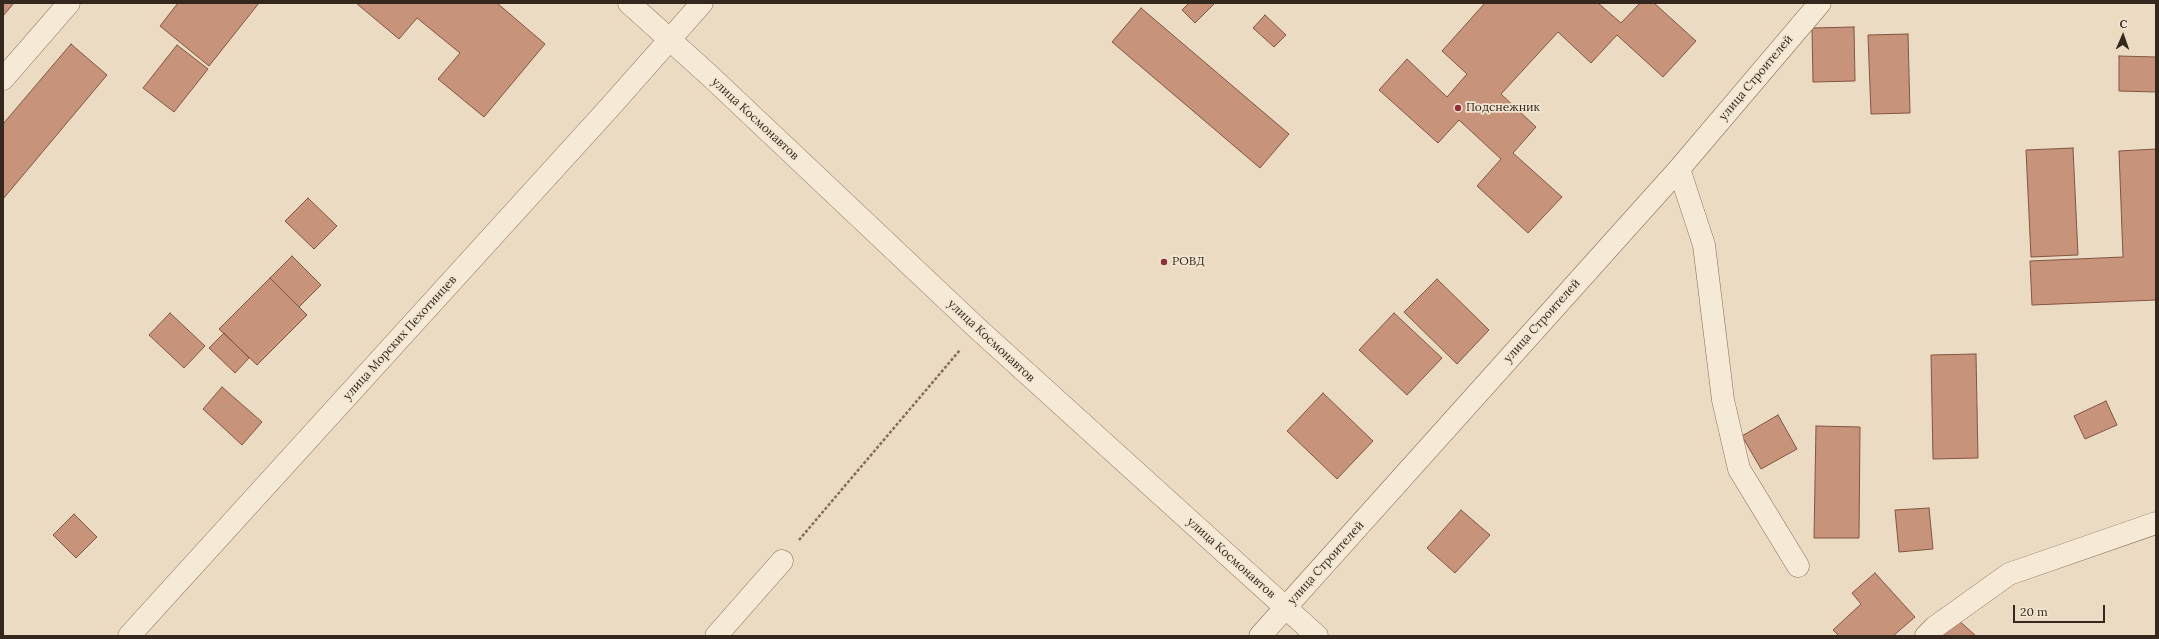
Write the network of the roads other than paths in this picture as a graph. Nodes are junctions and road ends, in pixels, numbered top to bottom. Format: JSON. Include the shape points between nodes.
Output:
{"nodes":[{"id":1,"x":69,"y":3,"type":"edge"},
{"id":2,"x":629,"y":3,"type":"edge"},
{"id":3,"x":702,"y":3,"type":"edge"},
{"id":4,"x":1820,"y":3,"type":"edge"},
{"id":5,"x":671,"y":40,"type":"junction"},
{"id":6,"x":3,"y":79,"type":"edge"},
{"id":7,"x":1679,"y":169,"type":"junction"},
{"id":8,"x":2156,"y":523,"type":"edge"},
{"id":9,"x":782,"y":561,"type":"road end"},
{"id":10,"x":1798,"y":566,"type":"dead end"},
{"id":11,"x":1286,"y":607,"type":"junction"},
{"id":12,"x":129,"y":636,"type":"edge"},
{"id":13,"x":716,"y":636,"type":"edge"},
{"id":14,"x":1260,"y":636,"type":"edge"},
{"id":15,"x":1317,"y":636,"type":"edge"},
{"id":16,"x":1926,"y":636,"type":"edge"}],
"edges":[{"from":1,"to":6,"type":"street"},
{"from":2,"to":5,"type":"street","name":"улица Космонавтов"},
{"from":3,"to":5,"type":"street","name":"улица Морских Пехотинцев"},
{"from":4,"to":7,"type":"street","name":"улица Строителей"},
{"from":5,"to":11,"type":"street","name":"улица Космонавтов","via":[[978,330]]},
{"from":5,"to":12,"type":"street","name":"улица Морских Пехотинцев"},
{"from":7,"to":10,"type":"street","via":[[1704,245],[1723,400],[1739,469]]},
{"from":7,"to":11,"type":"street","name":"улица Строителей"},
{"from":8,"to":16,"type":"street","via":[[2009,574]]},
{"from":9,"to":13,"type":"street"},
{"from":11,"to":14,"type":"street","name":"улица Строителей"},
{"from":11,"to":15,"type":"street","name":"улица Космонавтов"}]}
